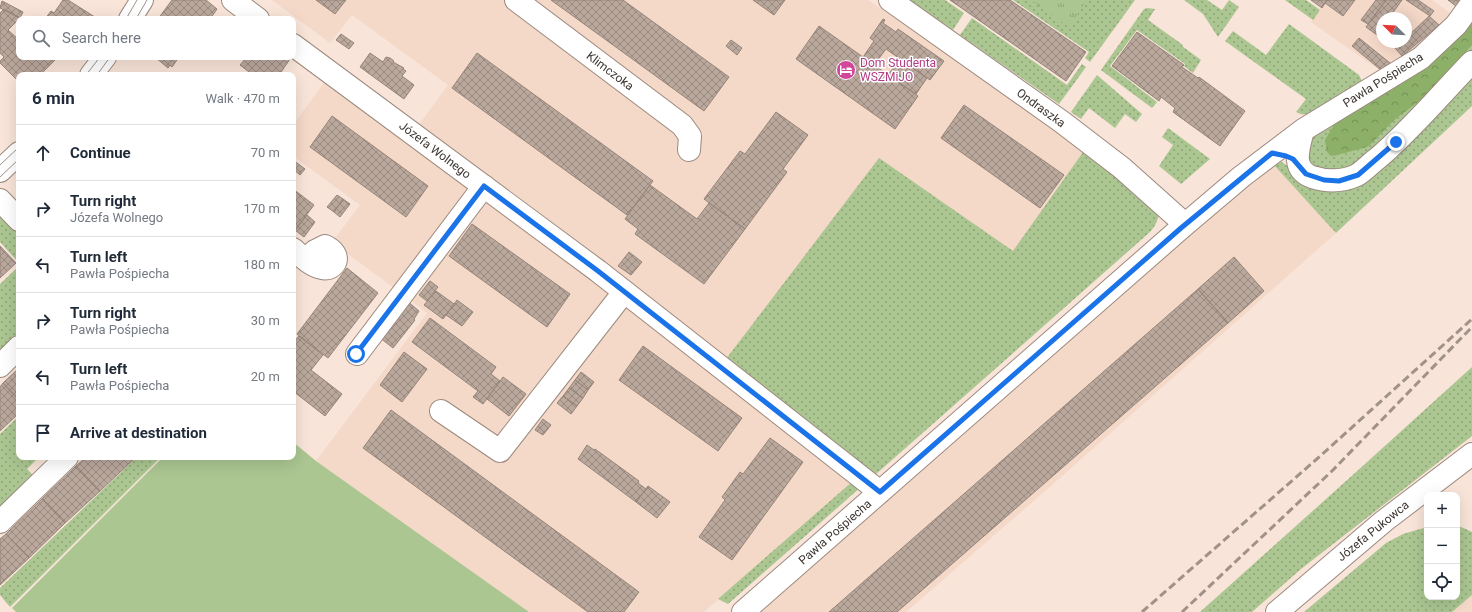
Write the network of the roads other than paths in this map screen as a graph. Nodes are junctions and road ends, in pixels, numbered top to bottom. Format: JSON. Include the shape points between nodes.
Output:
{"nodes":[{"id":1,"x":142,"y":0,"type":"edge"},
{"id":2,"x":233,"y":0,"type":"edge"},
{"id":3,"x":516,"y":0,"type":"edge"},
{"id":4,"x":890,"y":0,"type":"edge"},
{"id":5,"x":1472,"y":3,"type":"edge"},
{"id":6,"x":132,"y":16,"type":"edge"},
{"id":7,"x":254,"y":16,"type":"edge"},
{"id":8,"x":296,"y":47,"type":"edge"},
{"id":9,"x":102,"y":60,"type":"edge"},
{"id":10,"x":1472,"y":62,"type":"edge"},
{"id":11,"x":93,"y":72,"type":"edge"},
{"id":12,"x":1303,"y":130,"type":"junction"},
{"id":13,"x":688,"y":150,"type":"dead end"},
{"id":14,"x":1272,"y":153,"type":"junction"},
{"id":15,"x":16,"y":156,"type":"edge"},
{"id":16,"x":1299,"y":166,"type":"junction"},
{"id":17,"x":0,"y":171,"type":"edge"},
{"id":18,"x":484,"y":186,"type":"junction"},
{"id":19,"x":0,"y":200,"type":"edge"},
{"id":20,"x":16,"y":217,"type":"edge"},
{"id":21,"x":1181,"y":228,"type":"junction"},
{"id":22,"x":624,"y":292,"type":"junction"},
{"id":23,"x":16,"y":350,"type":"edge"},
{"id":24,"x":356,"y":354,"type":"dead end"},
{"id":25,"x":0,"y":366,"type":"edge"},
{"id":26,"x":441,"y":411,"type":"dead end"},
{"id":27,"x":1472,"y":454,"type":"edge"},
{"id":28,"x":64,"y":460,"type":"edge"},
{"id":29,"x":880,"y":492,"type":"junction"},
{"id":30,"x":0,"y":522,"type":"edge"},
{"id":31,"x":743,"y":612,"type":"edge"},
{"id":32,"x":1277,"y":612,"type":"edge"}],
"edges":[{"from":1,"to":6,"type":"street"},
{"from":2,"to":7,"type":"street"},
{"from":3,"to":13,"type":"street","name":"Klimczoka","via":[[682,125],[690,136]]},
{"from":4,"to":21,"type":"street","name":"Ondraszka","via":[[1055,117],[1122,168],[1178,218]]},
{"from":5,"to":12,"type":"street","name":"Pawła Pośpiecha","via":[[1456,25],[1421,58]]},
{"from":8,"to":18,"type":"street","name":"Józefa Wolnego"},
{"from":9,"to":11,"type":"street"},
{"from":10,"to":16,"type":"street","via":[[1396,142],[1358,175],[1339,181],[1324,180],[1306,174]]},
{"from":12,"to":14,"type":"street","name":"Pawła Pośpiecha"},
{"from":12,"to":16,"type":"street","via":[[1298,152]]},
{"from":14,"to":16,"type":"street","via":[[1293,159]]},
{"from":14,"to":21,"type":"street","name":"Pawła Pośpiecha"},
{"from":15,"to":17,"type":"street"},
{"from":18,"to":22,"type":"street","name":"Józefa Wolnego"},
{"from":18,"to":24,"type":"street"},
{"from":19,"to":20,"type":"street"},
{"from":21,"to":29,"type":"street","name":"Pawła Pośpiecha"},
{"from":22,"to":26,"type":"street","via":[[500,451]]},
{"from":22,"to":29,"type":"street","name":"Józefa Wolnego"},
{"from":23,"to":25,"type":"street"},
{"from":27,"to":32,"type":"street","name":"Józefa Pukowca","via":[[1384,520]]},
{"from":28,"to":30,"type":"street"},
{"from":29,"to":31,"type":"street","name":"Pawła Pośpiecha"}]}
